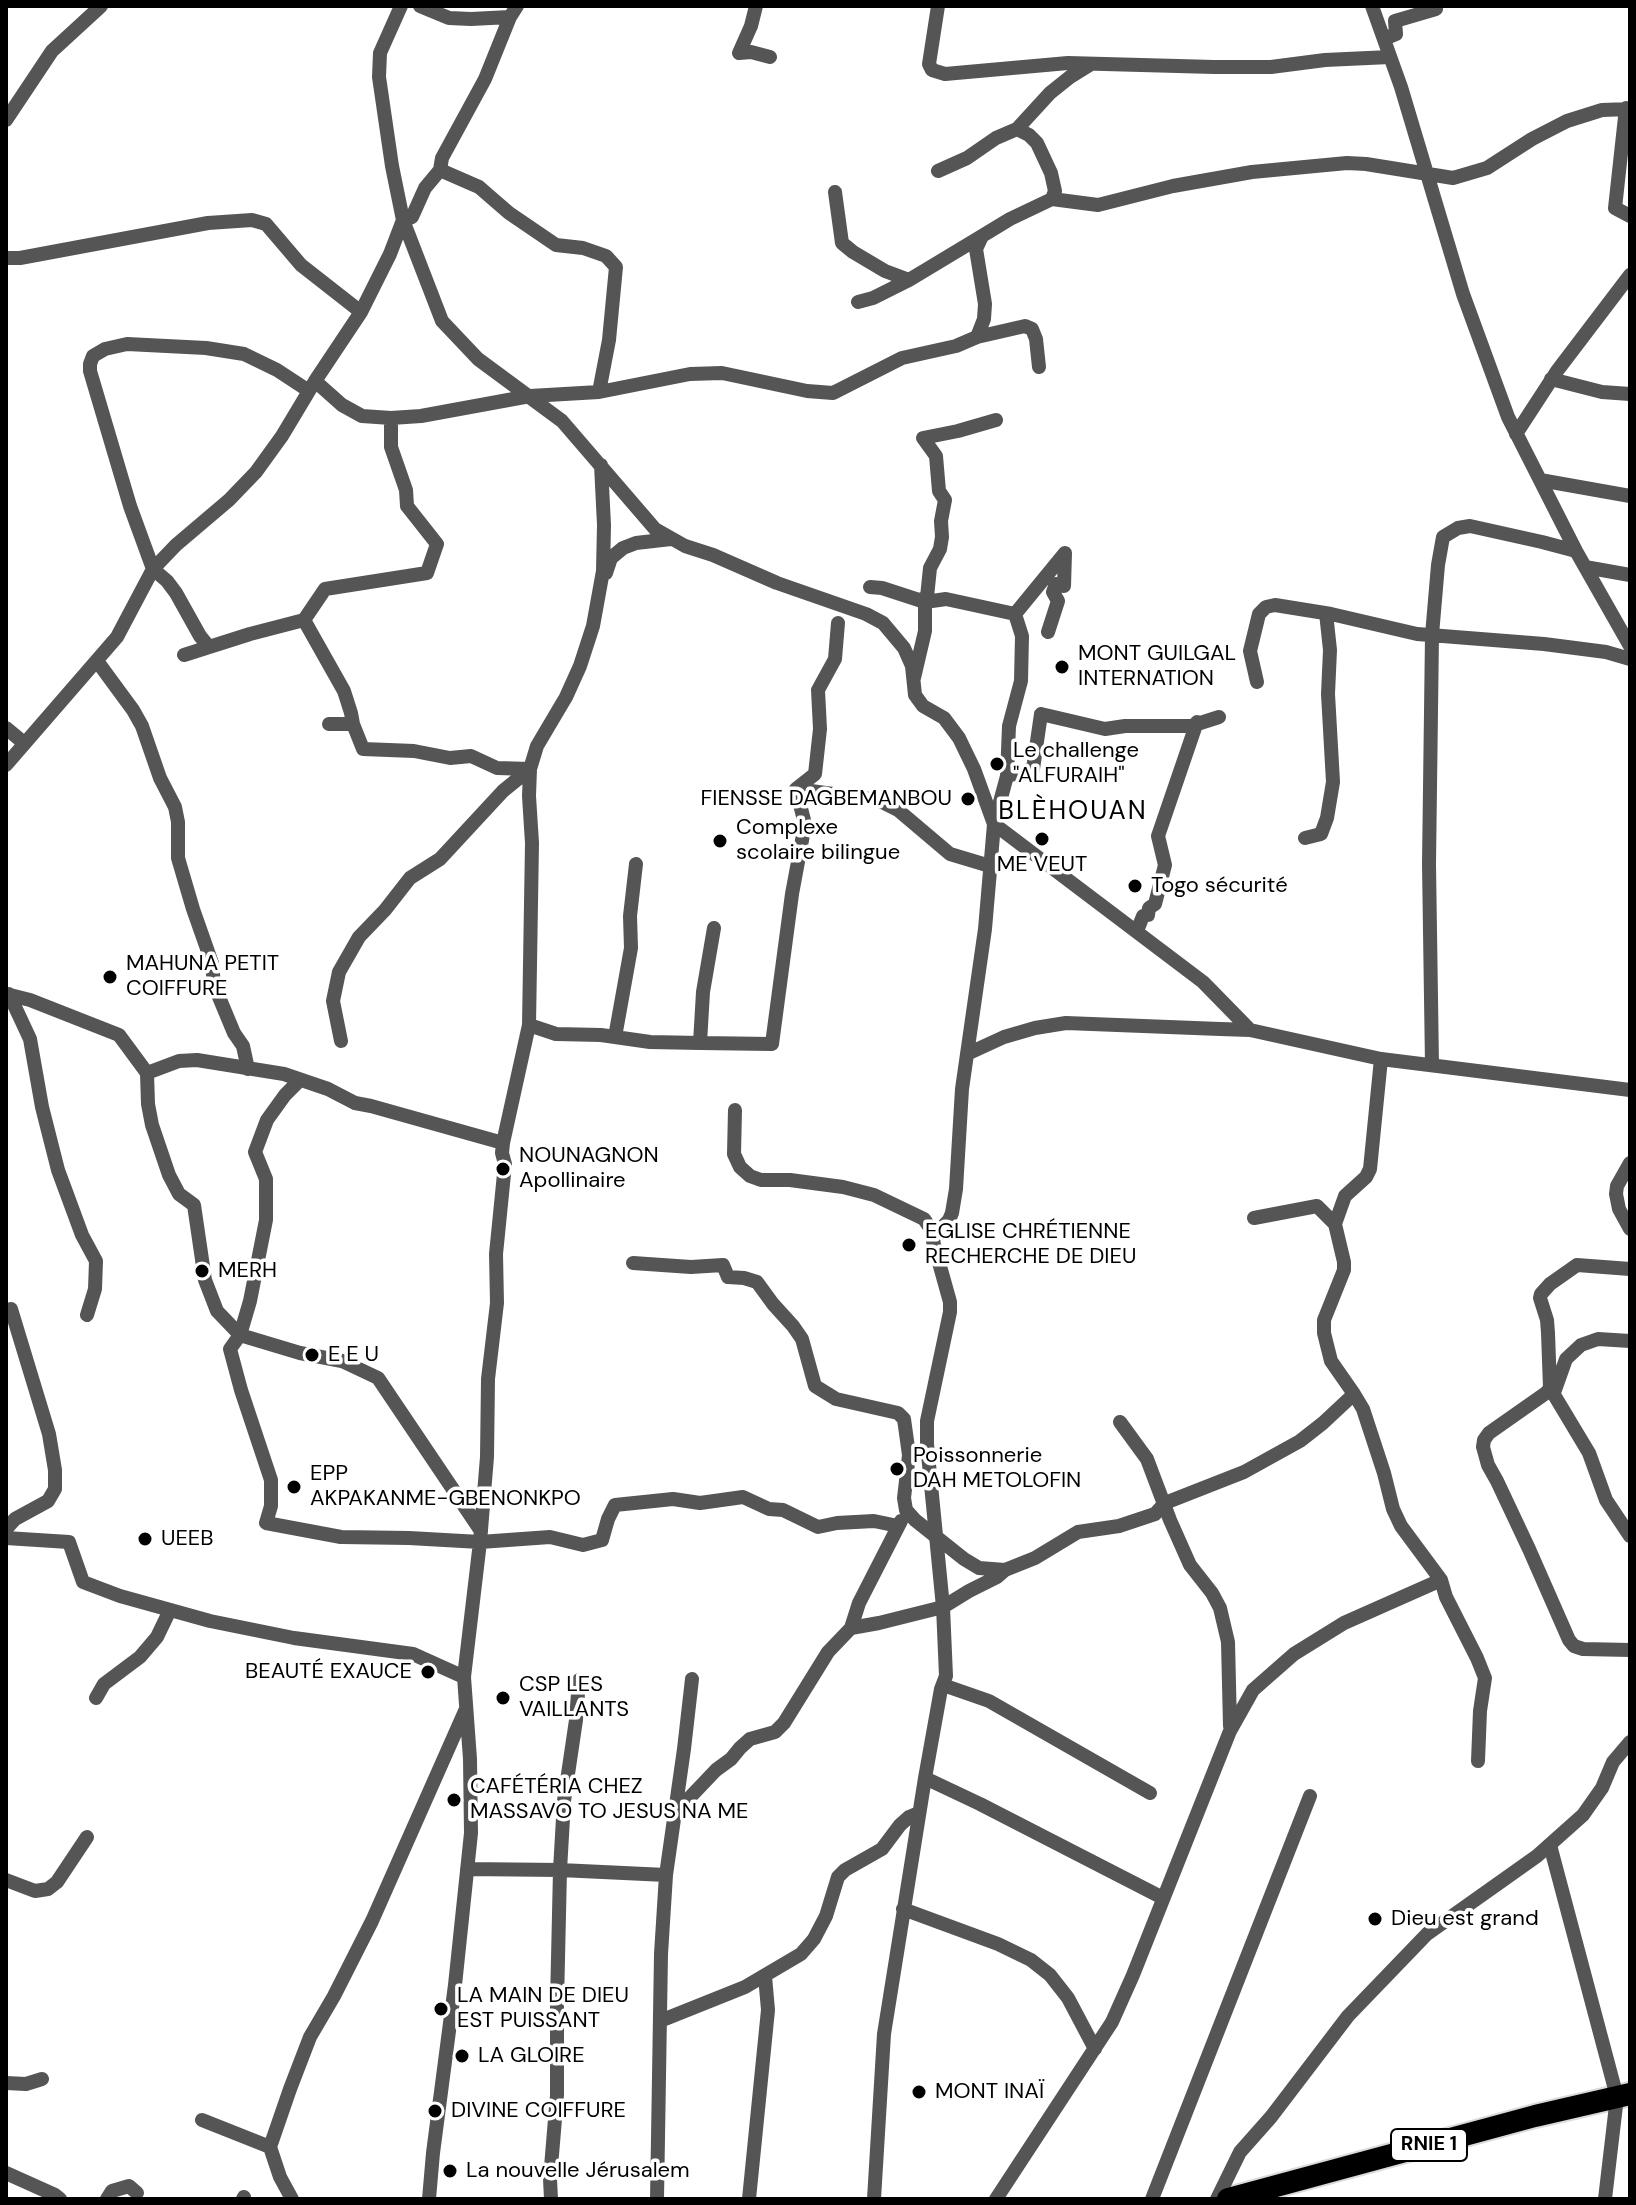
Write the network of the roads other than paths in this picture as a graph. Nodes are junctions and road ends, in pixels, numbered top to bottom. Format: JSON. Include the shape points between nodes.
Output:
{"nodes":[{"id":1,"x":101,"y":6,"type":"edge"},
{"id":2,"x":401,"y":6,"type":"edge"},
{"id":3,"x":420,"y":6,"type":"edge"},
{"id":4,"x":756,"y":6,"type":"edge"},
{"id":5,"x":938,"y":6,"type":"edge"},
{"id":6,"x":1372,"y":6,"type":"edge"},
{"id":7,"x":1436,"y":9,"type":"dead end"},
{"id":8,"x":514,"y":12,"type":"edge"},
{"id":9,"x":1393,"y":13,"type":"edge"},
{"id":10,"x":1384,"y":39,"type":"junction"},
{"id":11,"x":770,"y":57,"type":"dead end"},
{"id":12,"x":1390,"y":57,"type":"junction"},
{"id":13,"x":1091,"y":63,"type":"junction"},
{"id":14,"x":1628,"y":108,"type":"edge"},
{"id":15,"x":6,"y":120,"type":"edge"},
{"id":16,"x":1017,"y":129,"type":"junction"},
{"id":17,"x":440,"y":170,"type":"junction"},
{"id":18,"x":938,"y":171,"type":"dead end"},
{"id":19,"x":1428,"y":174,"type":"junction"},
{"id":20,"x":835,"y":192,"type":"dead end"},
{"id":21,"x":1052,"y":199,"type":"junction"},
{"id":22,"x":1630,"y":216,"type":"edge"},
{"id":23,"x":403,"y":220,"type":"junction"},
{"id":24,"x":982,"y":236,"type":"junction"},
{"id":25,"x":6,"y":258,"type":"edge"},
{"id":26,"x":1630,"y":275,"type":"edge"},
{"id":27,"x":909,"y":280,"type":"junction"},
{"id":28,"x":858,"y":302,"type":"dead end"},
{"id":29,"x":361,"y":312,"type":"junction"},
{"id":30,"x":977,"y":337,"type":"junction"},
{"id":31,"x":1039,"y":367,"type":"dead end"},
{"id":32,"x":1551,"y":379,"type":"junction"},
{"id":33,"x":312,"y":386,"type":"junction"},
{"id":34,"x":599,"y":392,"type":"junction"},
{"id":35,"x":1630,"y":394,"type":"edge"},
{"id":36,"x":530,"y":396,"type":"junction"},
{"id":37,"x":391,"y":418,"type":"junction"},
{"id":38,"x":996,"y":420,"type":"dead end"},
{"id":39,"x":1516,"y":434,"type":"junction"},
{"id":40,"x":601,"y":465,"type":"junction"},
{"id":41,"x":1540,"y":480,"type":"junction"},
{"id":42,"x":1630,"y":496,"type":"edge"},
{"id":43,"x":671,"y":539,"type":"junction"},
{"id":44,"x":1576,"y":551,"type":"junction"},
{"id":45,"x":1585,"y":567,"type":"junction"},
{"id":46,"x":153,"y":569,"type":"junction"},
{"id":47,"x":1630,"y":575,"type":"edge"},
{"id":48,"x":870,"y":587,"type":"dead end"},
{"id":49,"x":599,"y":592,"type":"junction"},
{"id":50,"x":922,"y":601,"type":"junction"},
{"id":51,"x":1326,"y":613,"type":"junction"},
{"id":52,"x":1015,"y":614,"type":"junction"},
{"id":53,"x":304,"y":620,"type":"junction"},
{"id":54,"x":838,"y":623,"type":"dead end"},
{"id":55,"x":1048,"y":632,"type":"dead end"},
{"id":56,"x":1432,"y":635,"type":"junction"},
{"id":57,"x":1630,"y":646,"type":"edge"},
{"id":58,"x":209,"y":647,"type":"junction"},
{"id":59,"x":184,"y":655,"type":"dead end"},
{"id":60,"x":1630,"y":659,"type":"edge"},
{"id":61,"x":97,"y":661,"type":"junction"},
{"id":62,"x":914,"y":678,"type":"junction"},
{"id":63,"x":1257,"y":682,"type":"dead end"},
{"id":64,"x":1219,"y":717,"type":"dead end"},
{"id":65,"x":1197,"y":722,"type":"junction"},
{"id":66,"x":329,"y":724,"type":"dead end"},
{"id":67,"x":353,"y":724,"type":"junction"},
{"id":68,"x":6,"y":728,"type":"edge"},
{"id":69,"x":24,"y":743,"type":"junction"},
{"id":70,"x":6,"y":765,"type":"edge"},
{"id":71,"x":530,"y":769,"type":"junction"},
{"id":72,"x":1007,"y":776,"type":"junction"},
{"id":73,"x":796,"y":789,"type":"junction"},
{"id":74,"x":994,"y":824,"type":"junction"},
{"id":75,"x":1305,"y":838,"type":"dead end"},
{"id":76,"x":636,"y":864,"type":"dead end"},
{"id":77,"x":990,"y":866,"type":"junction"},
{"id":78,"x":714,"y":928,"type":"dead end"},
{"id":79,"x":1137,"y":931,"type":"junction"},
{"id":80,"x":7,"y":994,"type":"edge"},
{"id":81,"x":529,"y":1025,"type":"junction"},
{"id":82,"x":1250,"y":1030,"type":"junction"},
{"id":83,"x":615,"y":1037,"type":"junction"},
{"id":84,"x":341,"y":1041,"type":"dead end"},
{"id":85,"x":700,"y":1043,"type":"junction"},
{"id":86,"x":967,"y":1054,"type":"junction"},
{"id":87,"x":1381,"y":1059,"type":"junction"},
{"id":88,"x":1432,"y":1065,"type":"junction"},
{"id":89,"x":248,"y":1069,"type":"junction"},
{"id":90,"x":147,"y":1073,"type":"junction"},
{"id":91,"x":300,"y":1080,"type":"junction"},
{"id":92,"x":1630,"y":1090,"type":"edge"},
{"id":93,"x":735,"y":1110,"type":"dead end"},
{"id":94,"x":503,"y":1143,"type":"junction"},
{"id":95,"x":1630,"y":1163,"type":"edge"},
{"id":96,"x":1345,"y":1196,"type":"junction"},
{"id":97,"x":1317,"y":1206,"type":"junction"},
{"id":98,"x":1254,"y":1218,"type":"dead end"},
{"id":99,"x":1335,"y":1224,"type":"junction"},
{"id":100,"x":1630,"y":1229,"type":"edge"},
{"id":101,"x":935,"y":1235,"type":"junction"},
{"id":102,"x":633,"y":1263,"type":"dead end"},
{"id":103,"x":1630,"y":1269,"type":"edge"},
{"id":104,"x":8,"y":1308,"type":"edge"},
{"id":105,"x":87,"y":1315,"type":"dead end"},
{"id":106,"x":240,"y":1335,"type":"junction"},
{"id":107,"x":1630,"y":1341,"type":"edge"},
{"id":108,"x":1552,"y":1391,"type":"junction"},
{"id":109,"x":1354,"y":1394,"type":"junction"},
{"id":110,"x":1120,"y":1422,"type":"dead end"},
{"id":111,"x":1160,"y":1508,"type":"junction"},
{"id":112,"x":906,"y":1510,"type":"junction"},
{"id":113,"x":898,"y":1526,"type":"junction"},
{"id":114,"x":6,"y":1529,"type":"edge"},
{"id":115,"x":1630,"y":1536,"type":"edge"},
{"id":116,"x":480,"y":1537,"type":"junction"},
{"id":117,"x":6,"y":1538,"type":"edge"},
{"id":118,"x":936,"y":1538,"type":"junction"},
{"id":119,"x":1005,"y":1570,"type":"junction"},
{"id":120,"x":1441,"y":1580,"type":"junction"},
{"id":121,"x":943,"y":1607,"type":"junction"},
{"id":122,"x":170,"y":1610,"type":"junction"},
{"id":123,"x":851,"y":1628,"type":"junction"},
{"id":124,"x":1630,"y":1650,"type":"edge"},
{"id":125,"x":1229,"y":1675,"type":"junction"},
{"id":126,"x":464,"y":1677,"type":"junction"},
{"id":127,"x":692,"y":1679,"type":"dead end"},
{"id":128,"x":579,"y":1680,"type":"dead end"},
{"id":129,"x":943,"y":1685,"type":"junction"},
{"id":130,"x":1253,"y":1690,"type":"junction"},
{"id":131,"x":96,"y":1698,"type":"dead end"},
{"id":132,"x":466,"y":1710,"type":"junction"},
{"id":133,"x":1230,"y":1731,"type":"junction"},
{"id":134,"x":1630,"y":1742,"type":"edge"},
{"id":135,"x":1478,"y":1761,"type":"dead end"},
{"id":136,"x":925,"y":1778,"type":"junction"},
{"id":137,"x":1150,"y":1793,"type":"dead end"},
{"id":138,"x":1310,"y":1796,"type":"dead end"},
{"id":139,"x":675,"y":1813,"type":"junction"},
{"id":140,"x":919,"y":1813,"type":"junction"},
{"id":141,"x":87,"y":1837,"type":"dead end"},
{"id":142,"x":1550,"y":1845,"type":"junction"},
{"id":143,"x":467,"y":1869,"type":"junction"},
{"id":144,"x":560,"y":1870,"type":"junction"},
{"id":145,"x":666,"y":1875,"type":"junction"},
{"id":146,"x":6,"y":1880,"type":"edge"},
{"id":147,"x":1163,"y":1898,"type":"junction"},
{"id":148,"x":903,"y":1909,"type":"junction"},
{"id":149,"x":765,"y":1976,"type":"junction"},
{"id":150,"x":660,"y":2021,"type":"junction"},
{"id":151,"x":1095,"y":2049,"type":"junction"},
{"id":152,"x":42,"y":2079,"type":"dead end"},
{"id":153,"x":6,"y":2083,"type":"edge"},
{"id":154,"x":1623,"y":2096,"type":"edge"},
{"id":155,"x":202,"y":2120,"type":"dead end"},
{"id":156,"x":270,"y":2147,"type":"junction"},
{"id":157,"x":6,"y":2173,"type":"edge"},
{"id":158,"x":137,"y":2193,"type":"dead end"},
{"id":159,"x":60,"y":2199,"type":"edge"},
{"id":160,"x":107,"y":2199,"type":"edge"},
{"id":161,"x":292,"y":2199,"type":"edge"},
{"id":162,"x":429,"y":2199,"type":"edge"},
{"id":163,"x":551,"y":2199,"type":"edge"},
{"id":164,"x":657,"y":2199,"type":"edge"},
{"id":165,"x":749,"y":2199,"type":"edge"},
{"id":166,"x":874,"y":2199,"type":"edge"},
{"id":167,"x":996,"y":2199,"type":"edge"},
{"id":168,"x":1152,"y":2199,"type":"edge"},
{"id":169,"x":1217,"y":2199,"type":"edge"},
{"id":170,"x":1228,"y":2199,"type":"edge"},
{"id":171,"x":1605,"y":2199,"type":"edge"}],
"edges":[{"from":1,"to":15,"type":"street","via":[[52,51]]},
{"from":2,"to":23,"type":"street","via":[[380,53],[379,77]]},
{"from":3,"to":8,"type":"street","via":[[449,18]]},
{"from":4,"to":11,"type":"street","via":[[739,53]]},
{"from":5,"to":13,"type":"street","via":[[929,64],[937,73]]},
{"from":6,"to":10,"type":"street"},
{"from":7,"to":9,"type":"street"},
{"from":8,"to":17,"type":"street"},
{"from":9,"to":10,"type":"street","via":[[1396,34]]},
{"from":10,"to":12,"type":"street"},
{"from":12,"to":13,"type":"street","via":[[1271,67]]},
{"from":12,"to":19,"type":"street"},
{"from":13,"to":16,"type":"street","via":[[1050,93]]},
{"from":14,"to":19,"type":"street","via":[[1567,121],[1470,174]]},
{"from":14,"to":22,"type":"street","via":[[1615,208]]},
{"from":16,"to":18,"type":"street"},
{"from":16,"to":21,"type":"street","via":[[1037,143],[1051,173]]},
{"from":17,"to":23,"type":"street","via":[[412,217]]},
{"from":17,"to":34,"type":"street","via":[[479,187],[556,245],[606,256],[616,267]]},
{"from":19,"to":21,"type":"street","via":[[1347,163],[1252,172],[1098,205]]},
{"from":19,"to":39,"type":"street","via":[[1463,294]]},
{"from":20,"to":27,"type":"street","via":[[846,247]]},
{"from":21,"to":24,"type":"street"},
{"from":23,"to":29,"type":"street"},
{"from":23,"to":36,"type":"street","via":[[442,321],[478,359]]},
{"from":24,"to":27,"type":"street"},
{"from":24,"to":30,"type":"street","via":[[976,249],[985,304]]},
{"from":25,"to":29,"type":"street","via":[[252,220],[266,224],[301,265]]},
{"from":26,"to":32,"type":"street"},
{"from":27,"to":28,"type":"street"},
{"from":29,"to":33,"type":"street"},
{"from":30,"to":31,"type":"street","via":[[1032,329]]},
{"from":30,"to":34,"type":"street","via":[[902,358],[833,393],[722,373]]},
{"from":32,"to":35,"type":"street"},
{"from":32,"to":39,"type":"street"},
{"from":33,"to":37,"type":"street","via":[[362,416]]},
{"from":33,"to":46,"type":"street","via":[[256,472]]},
{"from":33,"to":46,"type":"street","via":[[244,354],[219,350],[127,344],[93,356],[90,371]]},
{"from":34,"to":36,"type":"street"},
{"from":36,"to":37,"type":"street"},
{"from":36,"to":40,"type":"street","via":[[562,421]]},
{"from":37,"to":53,"type":"street","via":[[391,447],[407,506],[437,544],[427,573],[325,589]]},
{"from":38,"to":50,"type":"street","via":[[923,438],[936,456],[939,491],[945,500],[940,549]]},
{"from":39,"to":41,"type":"street"},
{"from":40,"to":43,"type":"street","via":[[655,529]]},
{"from":40,"to":49,"type":"street"},
{"from":41,"to":42,"type":"street"},
{"from":41,"to":44,"type":"street"},
{"from":43,"to":49,"type":"street","via":[[623,548],[611,558]]},
{"from":43,"to":62,"type":"street","via":[[883,623],[904,648]]},
{"from":44,"to":45,"type":"street"},
{"from":44,"to":56,"type":"street","via":[[1487,529],[1458,528],[1443,537]]},
{"from":45,"to":47,"type":"street"},
{"from":45,"to":57,"type":"street"},
{"from":46,"to":58,"type":"street","via":[[176,593]]},
{"from":46,"to":61,"type":"street","via":[[117,637]]},
{"from":48,"to":50,"type":"street"},
{"from":49,"to":71,"type":"street","via":[[580,666]]},
{"from":50,"to":52,"type":"street","via":[[946,599]]},
{"from":50,"to":62,"type":"street","via":[[925,631]]},
{"from":51,"to":56,"type":"street"},
{"from":51,"to":63,"type":"street","via":[[1266,607],[1259,614],[1250,651]]},
{"from":51,"to":75,"type":"street","via":[[1333,782],[1321,834]]},
{"from":52,"to":55,"type":"street","via":[[1065,553],[1064,586],[1056,584],[1053,592],[1058,601]]},
{"from":52,"to":72,"type":"street","via":[[1022,636],[1021,681],[1009,726]]},
{"from":53,"to":58,"type":"street"},
{"from":53,"to":67,"type":"street","via":[[344,691]]},
{"from":54,"to":73,"type":"street","via":[[835,659],[818,690],[815,774]]},
{"from":56,"to":60,"type":"street","via":[[1544,644]]},
{"from":56,"to":88,"type":"street"},
{"from":58,"to":59,"type":"street"},
{"from":61,"to":69,"type":"street"},
{"from":61,"to":89,"type":"street","via":[[142,726],[175,807],[178,858],[212,963],[214,985]]},
{"from":62,"to":74,"type":"street","via":[[915,695],[923,706],[944,718],[959,738]]},
{"from":64,"to":65,"type":"street"},
{"from":65,"to":72,"type":"street","via":[[1105,729],[1041,714],[1033,769]]},
{"from":65,"to":79,"type":"street","via":[[1158,836],[1165,865],[1155,904]]},
{"from":66,"to":67,"type":"street"},
{"from":67,"to":71,"type":"street","via":[[363,749],[471,756],[497,768]]},
{"from":68,"to":69,"type":"street"},
{"from":69,"to":70,"type":"street"},
{"from":71,"to":81,"type":"street"},
{"from":71,"to":84,"type":"street","via":[[440,859],[410,878],[359,937],[339,972],[333,1001]]},
{"from":72,"to":74,"type":"street"},
{"from":73,"to":77,"type":"street","via":[[878,800],[950,854]]},
{"from":73,"to":85,"type":"street","via":[[805,824],[772,1044]]},
{"from":74,"to":77,"type":"street"},
{"from":74,"to":79,"type":"street"},
{"from":76,"to":83,"type":"street","via":[[631,948]]},
{"from":77,"to":86,"type":"street"},
{"from":78,"to":85,"type":"street"},
{"from":79,"to":82,"type":"street","via":[[1203,982]]},
{"from":80,"to":90,"type":"street","via":[[119,1035]]},
{"from":80,"to":105,"type":"street","via":[[30,1039],[58,1170],[96,1261]]},
{"from":81,"to":83,"type":"street","via":[[556,1034]]},
{"from":81,"to":94,"type":"street"},
{"from":82,"to":86,"type":"street","via":[[1066,1023],[1004,1037]]},
{"from":82,"to":87,"type":"street"},
{"from":83,"to":85,"type":"street"},
{"from":86,"to":101,"type":"street","via":[[952,1213]]},
{"from":87,"to":88,"type":"street"},
{"from":87,"to":96,"type":"street","via":[[1370,1169]]},
{"from":88,"to":92,"type":"street"},
{"from":89,"to":90,"type":"street","via":[[197,1060]]},
{"from":89,"to":91,"type":"street"},
{"from":90,"to":106,"type":"street","via":[[152,1125],[169,1175],[179,1194],[194,1205],[205,1280],[217,1311]]},
{"from":91,"to":94,"type":"street","via":[[355,1103]]},
{"from":91,"to":106,"type":"street","via":[[267,1120],[255,1152],[266,1179],[266,1220]]},
{"from":93,"to":101,"type":"street","via":[[734,1154],[750,1176],[874,1195],[924,1219]]},
{"from":94,"to":116,"type":"street"},
{"from":95,"to":100,"type":"street","via":[[1616,1194]]},
{"from":96,"to":97,"type":"street"},
{"from":96,"to":99,"type":"street"},
{"from":97,"to":98,"type":"street"},
{"from":97,"to":99,"type":"street"},
{"from":99,"to":109,"type":"street","via":[[1344,1270],[1324,1333],[1331,1361]]},
{"from":101,"to":118,"type":"street","via":[[950,1302],[927,1421]]},
{"from":102,"to":112,"type":"street","via":[[723,1265],[728,1277],[757,1282],[802,1339],[815,1386],[836,1399],[898,1413],[904,1419],[909,1455]]},
{"from":103,"to":108,"type":"street","via":[[1577,1265],[1541,1294]]},
{"from":104,"to":114,"type":"street","via":[[49,1434],[55,1489],[48,1501]]},
{"from":106,"to":116,"type":"street","via":[[342,1361],[378,1378]]},
{"from":106,"to":116,"type":"street","via":[[230,1349],[271,1480],[266,1523],[341,1537]]},
{"from":107,"to":108,"type":"street","via":[[1598,1339],[1581,1345],[1566,1359]]},
{"from":108,"to":115,"type":"street","via":[[1589,1453],[1606,1500]]},
{"from":108,"to":124,"type":"street","via":[[1489,1433],[1484,1456],[1569,1640],[1583,1649]]},
{"from":109,"to":111,"type":"street","via":[[1300,1441]]},
{"from":109,"to":120,"type":"street","via":[[1393,1509]]},
{"from":110,"to":111,"type":"street","via":[[1147,1459]]},
{"from":111,"to":119,"type":"street","via":[[1119,1526],[1078,1532]]},
{"from":111,"to":125,"type":"street","via":[[1220,1608]]},
{"from":112,"to":113,"type":"street"},
{"from":112,"to":118,"type":"street"},
{"from":113,"to":116,"type":"street","via":[[874,1521],[818,1527],[743,1497],[615,1505],[602,1540],[583,1545],[550,1537]]},
{"from":113,"to":123,"type":"street"},
{"from":116,"to":126,"type":"street"},
{"from":117,"to":122,"type":"street","via":[[69,1542],[83,1582]]},
{"from":118,"to":119,"type":"street","via":[[979,1568]]},
{"from":118,"to":121,"type":"street"},
{"from":119,"to":121,"type":"street"},
{"from":120,"to":130,"type":"street","via":[[1344,1623],[1294,1654]]},
{"from":120,"to":135,"type":"street","via":[[1485,1678]]},
{"from":121,"to":123,"type":"street"},
{"from":121,"to":129,"type":"street"},
{"from":122,"to":126,"type":"street","via":[[294,1638],[413,1654]]},
{"from":122,"to":131,"type":"street","via":[[157,1637],[104,1684]]},
{"from":123,"to":139,"type":"street","via":[[828,1652],[784,1723],[775,1732],[750,1739]]},
{"from":125,"to":130,"type":"street"},
{"from":125,"to":133,"type":"street"},
{"from":126,"to":132,"type":"street"},
{"from":127,"to":139,"type":"street"},
{"from":128,"to":144,"type":"street"},
{"from":129,"to":136,"type":"street"},
{"from":129,"to":137,"type":"street","via":[[989,1701]]},
{"from":130,"to":133,"type":"street"},
{"from":132,"to":143,"type":"street","via":[[471,1833]]},
{"from":132,"to":156,"type":"street","via":[[372,1921],[310,2037]]},
{"from":133,"to":147,"type":"street"},
{"from":134,"to":142,"type":"street","via":[[1583,1815]]},
{"from":136,"to":140,"type":"street"},
{"from":136,"to":147,"type":"street"},
{"from":138,"to":168,"type":"street"},
{"from":139,"to":145,"type":"street"},
{"from":140,"to":148,"type":"street"},
{"from":140,"to":149,"type":"street","via":[[900,1825],[882,1849],[838,1877],[814,1939],[801,1954]]},
{"from":141,"to":146,"type":"street","via":[[48,1889],[35,1891]]},
{"from":142,"to":154,"type":"street"},
{"from":142,"to":169,"type":"street","via":[[1427,1934],[1387,1974],[1240,2152]]},
{"from":143,"to":144,"type":"street"},
{"from":143,"to":162,"type":"street"},
{"from":144,"to":145,"type":"street"},
{"from":144,"to":163,"type":"street"},
{"from":145,"to":150,"type":"street"},
{"from":147,"to":151,"type":"street","via":[[1112,2022]]},
{"from":148,"to":151,"type":"street","via":[[1031,1960],[1068,1998]]},
{"from":148,"to":166,"type":"street","via":[[884,2034]]},
{"from":149,"to":150,"type":"street"},
{"from":149,"to":165,"type":"street","via":[[768,2010]]},
{"from":150,"to":164,"type":"street"},
{"from":151,"to":167,"type":"street"},
{"from":152,"to":153,"type":"street"},
{"from":154,"to":170,"type":"highway","number":"RNIE 1"},
{"from":154,"to":171,"type":"street"},
{"from":155,"to":156,"type":"street"},
{"from":156,"to":161,"type":"street"},
{"from":157,"to":159,"type":"street"},
{"from":158,"to":160,"type":"street","via":[[129,2186],[112,2191]]}]}
